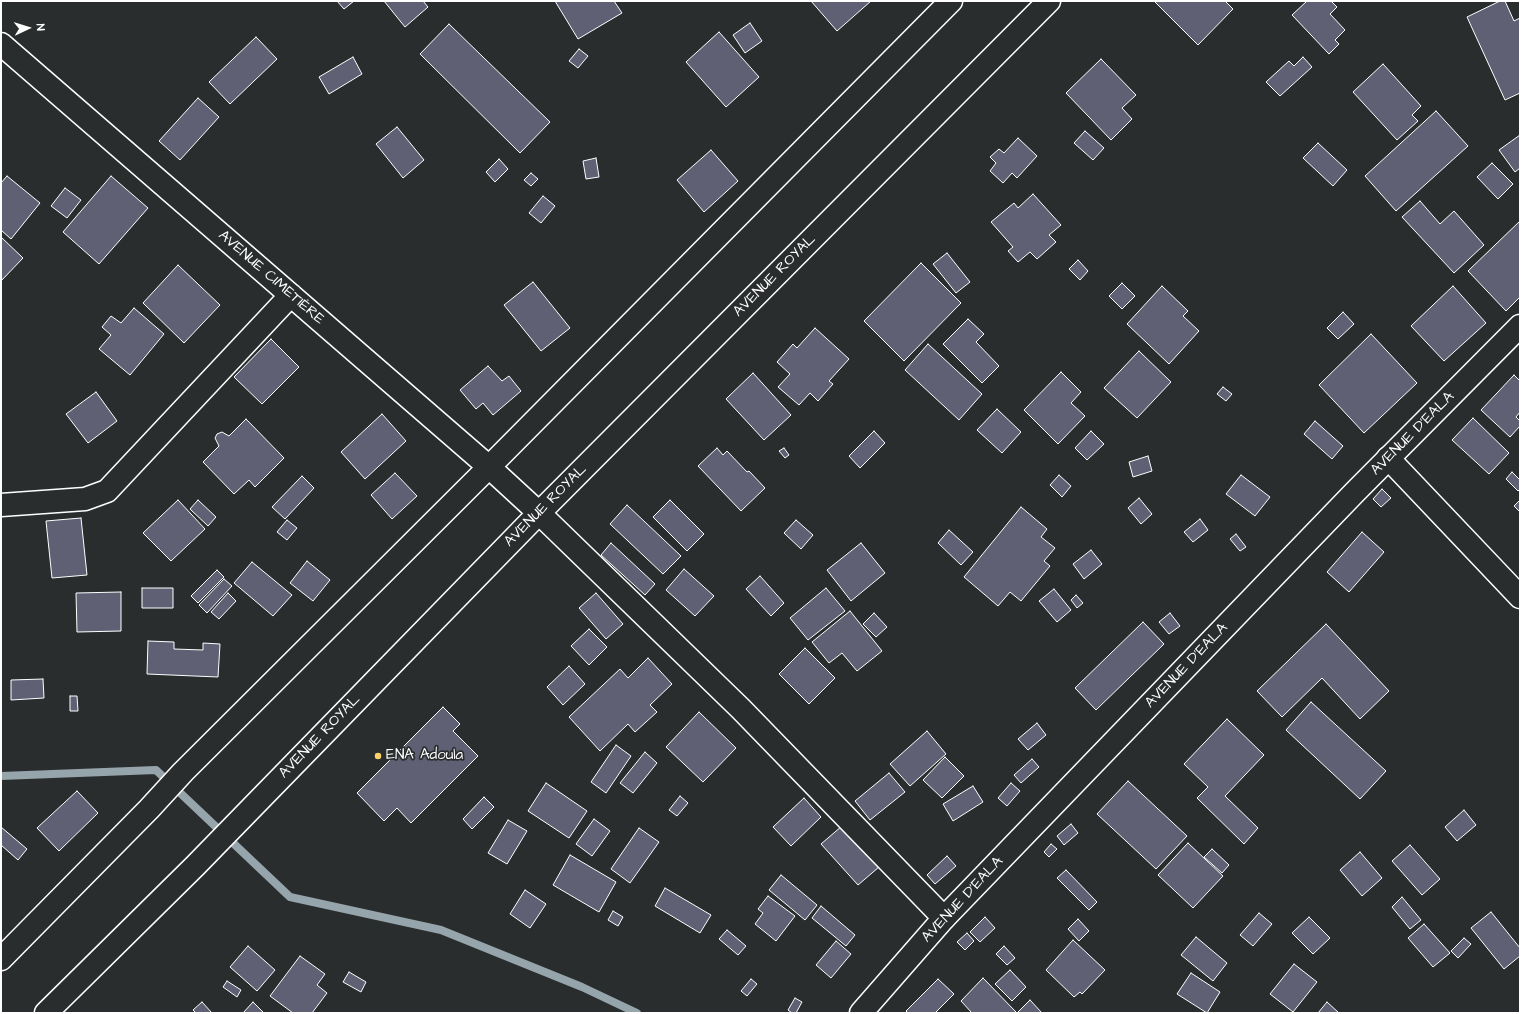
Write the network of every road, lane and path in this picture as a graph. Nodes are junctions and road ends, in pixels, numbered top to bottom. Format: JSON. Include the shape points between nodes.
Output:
{"nodes":[{"id":1,"x":951,"y":1,"type":"edge"},
{"id":2,"x":1049,"y":1,"type":"edge"},
{"id":3,"x":1,"y":44,"type":"edge"},
{"id":4,"x":290,"y":295,"type":"junction"},
{"id":5,"x":1520,"y":326,"type":"edge"},
{"id":6,"x":1388,"y":458,"type":"junction"},
{"id":7,"x":489,"y":467,"type":"junction"},
{"id":8,"x":1,"y":505,"type":"edge"},
{"id":9,"x":539,"y":513,"type":"junction"},
{"id":10,"x":1520,"y":597,"type":"edge"},
{"id":11,"x":944,"y":918,"type":"junction"},
{"id":12,"x":1,"y":959,"type":"edge"},
{"id":13,"x":46,"y":1013,"type":"edge"},
{"id":14,"x":860,"y":1013,"type":"edge"}],
"edges":[{"from":1,"to":7,"type":"street"},
{"from":2,"to":9,"type":"street","name":"AVENUE ROYAL"},
{"from":3,"to":4,"type":"street","name":"AVENUE CIMETIÈRE"},
{"from":4,"to":7,"type":"street","name":"AVENUE CIMETIÈRE"},
{"from":4,"to":8,"type":"street","via":[[107,491],[85,499]]},
{"from":5,"to":6,"type":"street","name":"AVENUE D'EALA"},
{"from":6,"to":10,"type":"street"},
{"from":6,"to":11,"type":"street","name":"AVENUE D'EALA"},
{"from":7,"to":9,"type":"street","name":"AVENUE CIMETIÈRE"},
{"from":7,"to":12,"type":"street","via":[[183,772]]},
{"from":9,"to":11,"type":"street","name":"AVENUE CIMETIÈRE","via":[[741,709]]},
{"from":9,"to":13,"type":"street","name":"AVENUE ROYAL","via":[[204,856]]},
{"from":11,"to":14,"type":"street","name":"AVENUE D'EALA"}]}
